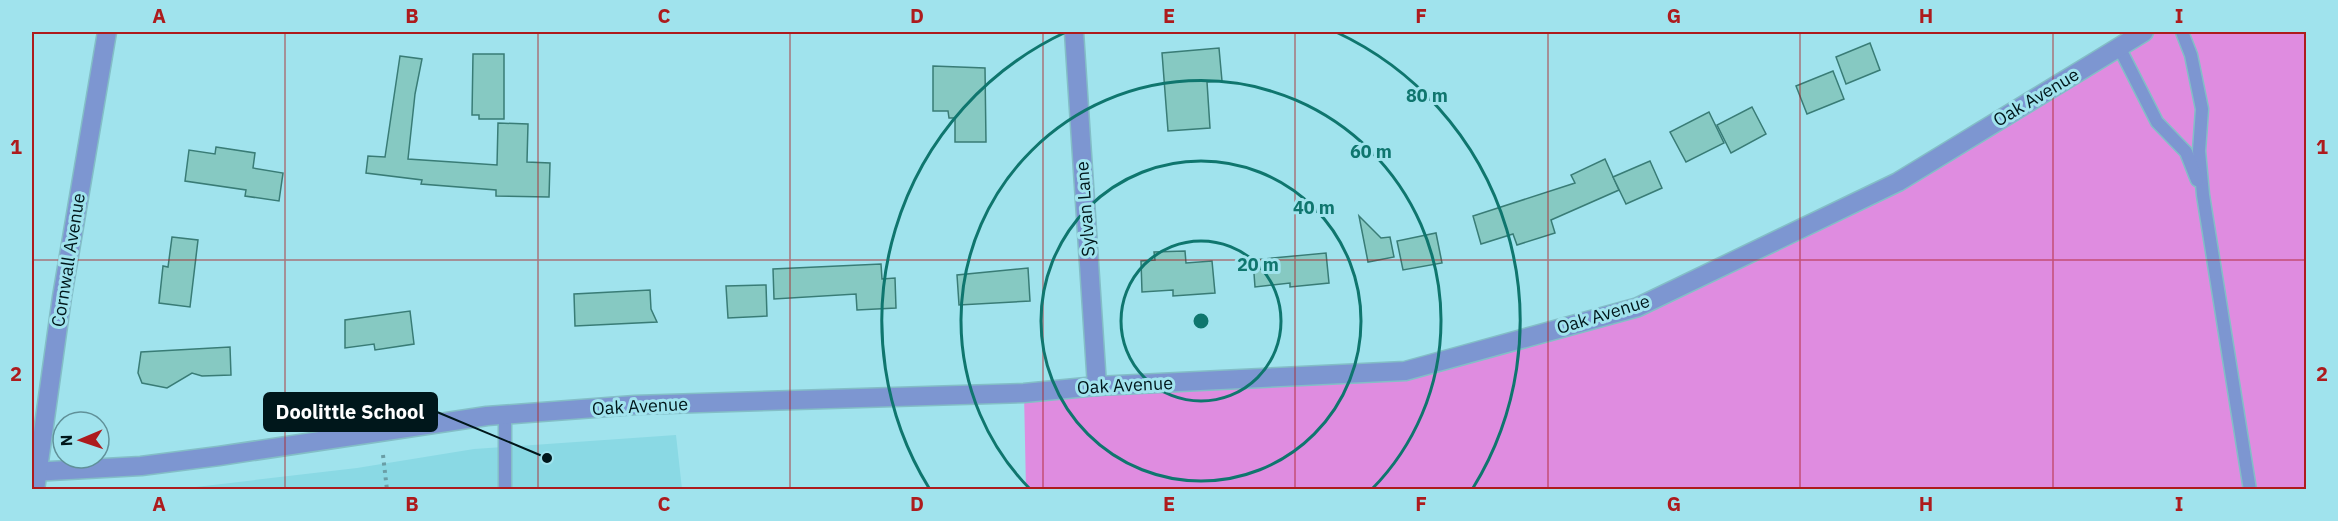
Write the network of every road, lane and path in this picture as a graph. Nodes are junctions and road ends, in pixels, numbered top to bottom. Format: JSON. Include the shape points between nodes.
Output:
{"nodes":[{"id":1,"x":107,"y":32,"type":"edge"},
{"id":2,"x":1074,"y":32,"type":"edge"},
{"id":3,"x":2144,"y":32,"type":"edge"},
{"id":4,"x":2182,"y":32,"type":"edge"},
{"id":5,"x":2119,"y":46,"type":"junction"},
{"id":6,"x":2203,"y":195,"type":"junction"},
{"id":7,"x":1097,"y":386,"type":"junction"},
{"id":8,"x":505,"y":414,"type":"junction"},
{"id":9,"x":383,"y":455,"type":"dead end"},
{"id":10,"x":35,"y":478,"type":"edge"},
{"id":11,"x":387,"y":489,"type":"edge"},
{"id":12,"x":506,"y":489,"type":"edge"},
{"id":13,"x":2250,"y":489,"type":"edge"}],
"edges":[{"from":1,"to":10,"type":"street","name":"Cornwall Avenue"},
{"from":2,"to":7,"type":"street","name":"Sylvan Lane"},
{"from":3,"to":5,"type":"street","name":"Oak Avenue"},
{"from":4,"to":6,"type":"lane","via":[[2202,109],[2199,150]]},
{"from":5,"to":6,"type":"lane","via":[[2157,122],[2186,152]]},
{"from":5,"to":7,"type":"street","name":"Oak Avenue","via":[[1898,182],[1638,307],[1405,371]]},
{"from":6,"to":13,"type":"lane"},
{"from":7,"to":8,"type":"street","name":"Oak Avenue","via":[[1024,393],[635,405]]},
{"from":8,"to":10,"type":"street","name":"Oak Avenue","via":[[219,456]]},
{"from":8,"to":12,"type":"lane"},
{"from":9,"to":11,"type":"path"}]}
